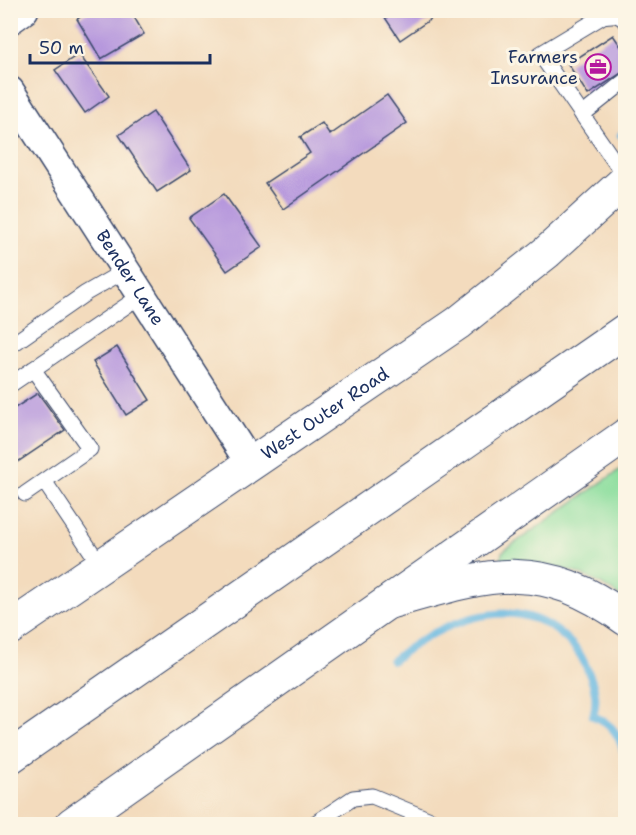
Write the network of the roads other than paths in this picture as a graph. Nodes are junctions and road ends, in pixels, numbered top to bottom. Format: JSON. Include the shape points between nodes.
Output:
{"nodes":[{"id":1,"x":24,"y":10,"type":"edge"},
{"id":2,"x":10,"y":20,"type":"edge"},
{"id":3,"x":626,"y":22,"type":"edge"},
{"id":4,"x":626,"y":80,"type":"edge"},
{"id":5,"x":10,"y":91,"type":"edge"},
{"id":6,"x":582,"y":115,"type":"junction"},
{"id":7,"x":626,"y":179,"type":"edge"},
{"id":8,"x":126,"y":270,"type":"junction"},
{"id":9,"x":142,"y":295,"type":"junction"},
{"id":10,"x":626,"y":330,"type":"edge"},
{"id":11,"x":10,"y":346,"type":"edge"},
{"id":12,"x":33,"y":369,"type":"junction"},
{"id":13,"x":10,"y":385,"type":"edge"},
{"id":14,"x":626,"y":435,"type":"edge"},
{"id":15,"x":251,"y":465,"type":"junction"},
{"id":16,"x":44,"y":481,"type":"junction"},
{"id":17,"x":25,"y":494,"type":"dead end"},
{"id":18,"x":101,"y":566,"type":"junction"},
{"id":19,"x":390,"y":602,"type":"junction"},
{"id":20,"x":626,"y":620,"type":"edge"},
{"id":21,"x":10,"y":628,"type":"edge"},
{"id":22,"x":10,"y":757,"type":"edge"},
{"id":23,"x":72,"y":825,"type":"edge"},
{"id":24,"x":314,"y":825,"type":"edge"},
{"id":25,"x":440,"y":825,"type":"edge"}],
"edges":[{"from":1,"to":2,"type":"street"},
{"from":3,"to":6,"type":"lane","via":[[613,14],[603,16],[540,54]]},
{"from":4,"to":6,"type":"lane"},
{"from":5,"to":8,"type":"street","name":"Bender Lane"},
{"from":6,"to":7,"type":"lane"},
{"from":7,"to":15,"type":"main road","name":"West Outer Road","via":[[547,252],[458,323]]},
{"from":8,"to":9,"type":"street","name":"Bender Lane"},
{"from":8,"to":11,"type":"lane"},
{"from":9,"to":12,"type":"lane"},
{"from":9,"to":15,"type":"street","name":"Bender Lane"},
{"from":10,"to":22,"type":"main road"},
{"from":12,"to":13,"type":"lane"},
{"from":12,"to":16,"type":"lane","via":[[90,449]]},
{"from":14,"to":19,"type":"main road"},
{"from":15,"to":18,"type":"main road","name":"West Outer Road"},
{"from":16,"to":17,"type":"lane"},
{"from":16,"to":18,"type":"lane"},
{"from":18,"to":21,"type":"main road","name":"West Outer Road"},
{"from":19,"to":20,"type":"main road","via":[[496,575],[528,577],[567,585]]},
{"from":19,"to":23,"type":"main road"},
{"from":24,"to":25,"type":"lane","via":[[354,798],[372,796]]}]}
